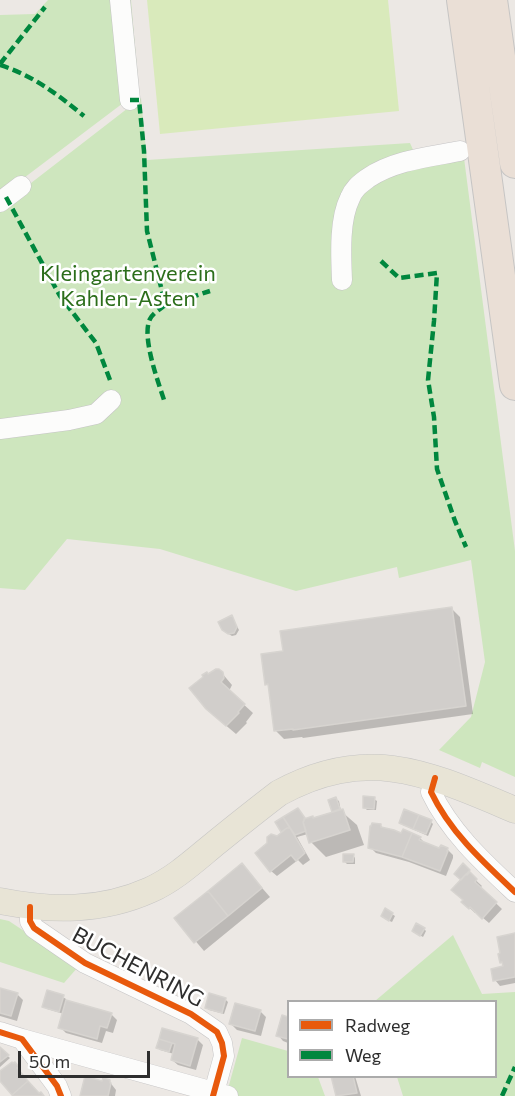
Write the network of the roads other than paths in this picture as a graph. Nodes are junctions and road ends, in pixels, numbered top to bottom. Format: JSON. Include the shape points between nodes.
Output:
{"nodes":[{"id":1,"x":120,"y":0,"type":"edge"},
{"id":2,"x":462,"y":0,"type":"edge"},
{"id":3,"x":492,"y":0,"type":"edge"},
{"id":4,"x":130,"y":100,"type":"dead end"},
{"id":5,"x":460,"y":151,"type":"dead end"},
{"id":6,"x":515,"y":163,"type":"edge"},
{"id":7,"x":342,"y":280,"type":"dead end"},
{"id":8,"x":515,"y":386,"type":"edge"},
{"id":9,"x":111,"y":400,"type":"dead end"},
{"id":10,"x":0,"y":429,"type":"edge"},
{"id":11,"x":435,"y":778,"type":"junction"},
{"id":12,"x":515,"y":810,"type":"edge"},
{"id":13,"x":515,"y":892,"type":"edge"},
{"id":14,"x":0,"y":901,"type":"edge"},
{"id":15,"x":30,"y":907,"type":"junction"},
{"id":16,"x":0,"y":1032,"type":"edge"},
{"id":17,"x":22,"y":1039,"type":"junction"},
{"id":18,"x":218,"y":1095,"type":"edge"},
{"id":19,"x":61,"y":1096,"type":"edge"}],
"edges":[{"from":1,"to":4,"type":"street"},
{"from":2,"to":8,"type":"highway"},
{"from":3,"to":6,"type":"highway"},
{"from":5,"to":7,"type":"street","via":[[401,162],[357,186],[350,196],[343,225]]},
{"from":9,"to":10,"type":"street","via":[[96,414]]},
{"from":11,"to":12,"type":"main road"},
{"from":11,"to":13,"type":"street","via":[[431,792],[437,805],[473,853]]},
{"from":11,"to":15,"type":"main road","via":[[388,768],[357,767],[325,773],[279,793],[150,890],[72,909]]},
{"from":14,"to":15,"type":"main road"},
{"from":15,"to":18,"type":"street","name":"BUCHENRING","via":[[34,928],[85,963],[191,1014],[216,1032],[224,1056]]},
{"from":16,"to":17,"type":"street","name":"BUCHENRING"},
{"from":17,"to":18,"type":"street","name":"BUCHENRING"},
{"from":17,"to":19,"type":"street"}]}
